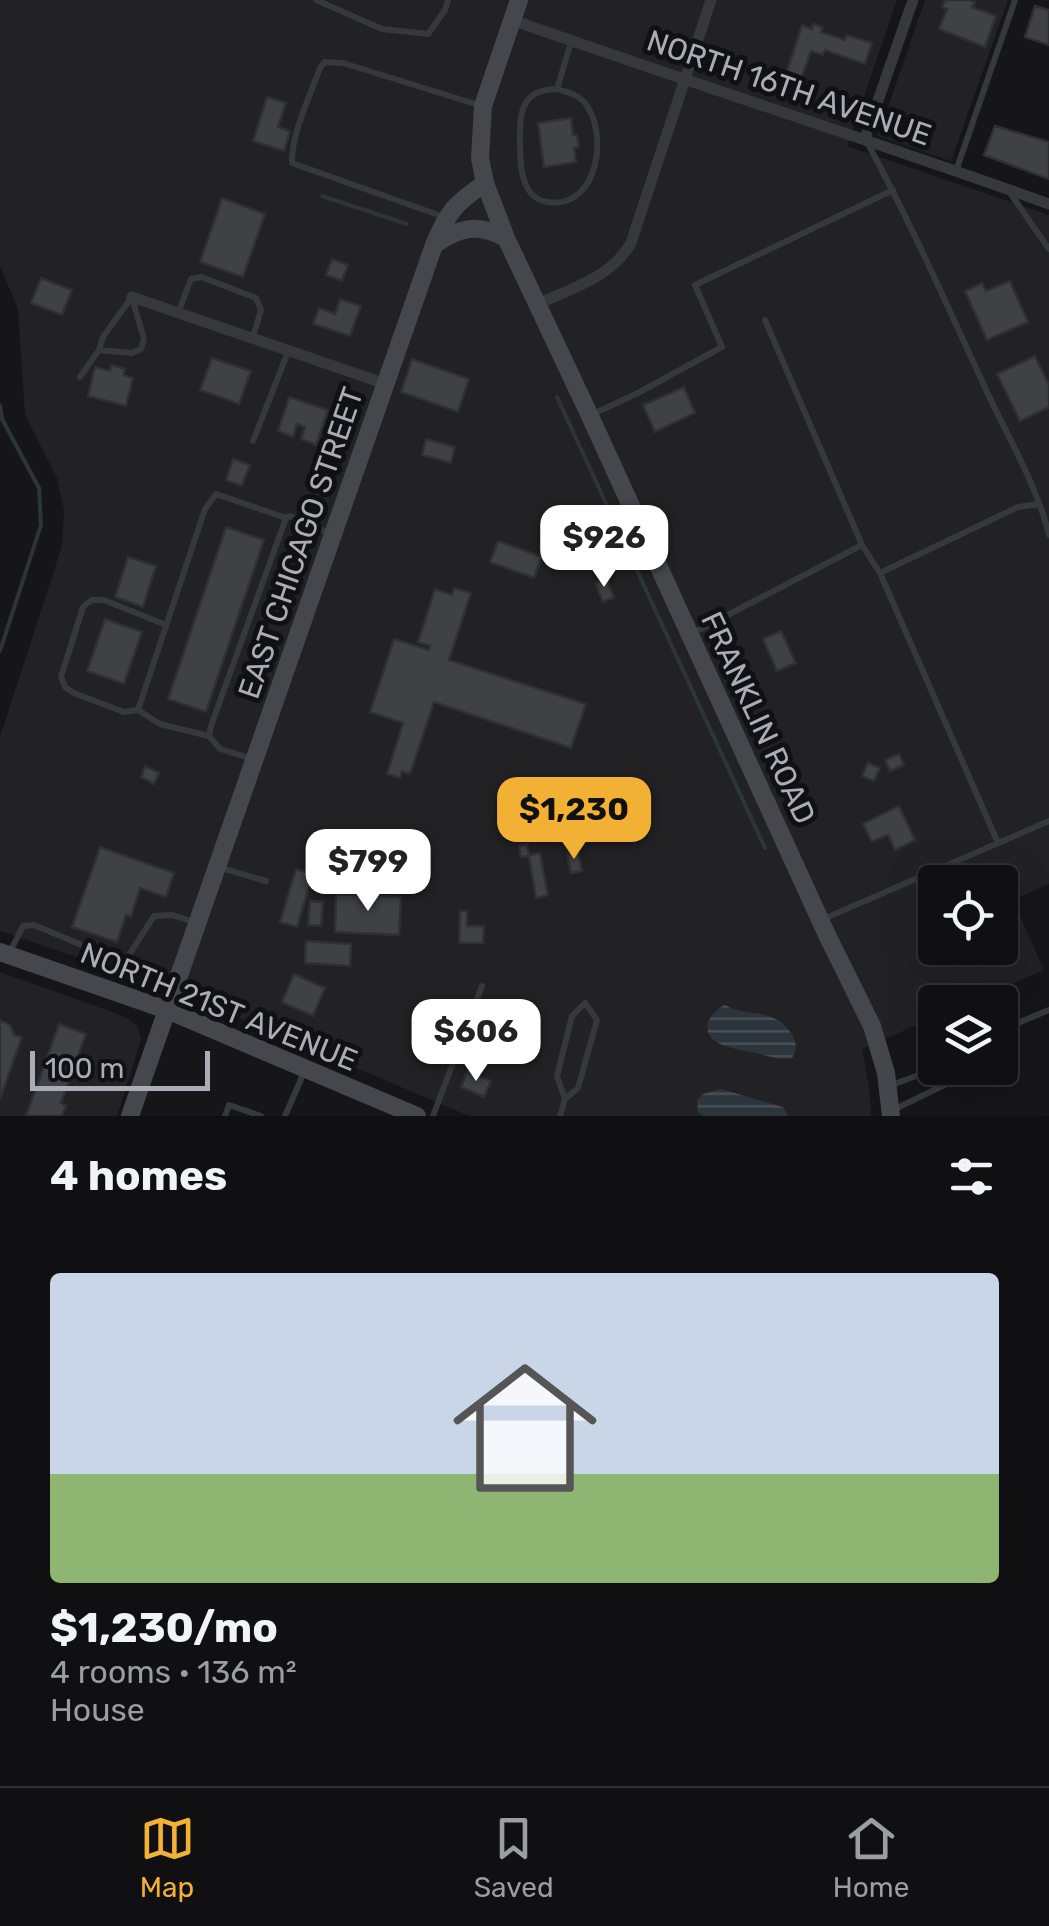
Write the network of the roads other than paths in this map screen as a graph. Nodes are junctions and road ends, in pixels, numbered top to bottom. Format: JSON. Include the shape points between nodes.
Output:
{"nodes":[{"id":1,"x":316,"y":0,"type":"edge"},
{"id":2,"x":448,"y":0,"type":"edge"},
{"id":3,"x":712,"y":0,"type":"edge"},
{"id":4,"x":913,"y":0,"type":"edge"},
{"id":5,"x":1015,"y":0,"type":"edge"},
{"id":6,"x":513,"y":6,"type":"edge"},
{"id":7,"x":571,"y":40,"type":"junction"},
{"id":8,"x":684,"y":80,"type":"junction"},
{"id":9,"x":557,"y":89,"type":"junction"},
{"id":10,"x":483,"y":106,"type":"junction"},
{"id":11,"x":864,"y":138,"type":"junction"},
{"id":12,"x":956,"y":171,"type":"junction"},
{"id":13,"x":485,"y":182,"type":"junction"},
{"id":14,"x":1008,"y":189,"type":"junction"},
{"id":15,"x":893,"y":190,"type":"junction"},
{"id":16,"x":1049,"y":204,"type":"edge"},
{"id":17,"x":445,"y":217,"type":"junction"},
{"id":18,"x":506,"y":238,"type":"junction"},
{"id":19,"x":434,"y":245,"type":"junction"},
{"id":20,"x":1049,"y":250,"type":"edge"},
{"id":21,"x":132,"y":297,"type":"junction"},
{"id":22,"x":538,"y":304,"type":"junction"},
{"id":23,"x":178,"y":313,"type":"junction"},
{"id":24,"x":765,"y":320,"type":"dead end"},
{"id":25,"x":252,"y":338,"type":"junction"},
{"id":26,"x":99,"y":350,"type":"junction"},
{"id":27,"x":288,"y":350,"type":"junction"},
{"id":28,"x":80,"y":378,"type":"dead end"},
{"id":29,"x":386,"y":384,"type":"junction"},
{"id":30,"x":590,"y":416,"type":"junction"},
{"id":31,"x":253,"y":441,"type":"dead end"},
{"id":32,"x":1039,"y":504,"type":"junction"},
{"id":33,"x":286,"y":518,"type":"junction"},
{"id":34,"x":333,"y":535,"type":"junction"},
{"id":35,"x":1049,"y":535,"type":"edge"},
{"id":36,"x":862,"y":545,"type":"junction"},
{"id":37,"x":880,"y":573,"type":"junction"},
{"id":38,"x":166,"y":625,"type":"junction"},
{"id":39,"x":690,"y":635,"type":"junction"},
{"id":40,"x":138,"y":710,"type":"junction"},
{"id":41,"x":209,"y":736,"type":"junction"},
{"id":42,"x":254,"y":760,"type":"junction"},
{"id":43,"x":1049,"y":821,"type":"edge"},
{"id":44,"x":998,"y":843,"type":"junction"},
{"id":45,"x":217,"y":866,"type":"junction"},
{"id":46,"x":266,"y":881,"type":"dead end"},
{"id":47,"x":820,"y":920,"type":"junction"},
{"id":48,"x":197,"y":922,"type":"junction"},
{"id":49,"x":4,"y":954,"type":"edge"},
{"id":50,"x":482,"y":986,"type":"dead end"},
{"id":51,"x":167,"y":1010,"type":"junction"},
{"id":52,"x":1049,"y":1010,"type":"edge"},
{"id":53,"x":1018,"y":1023,"type":"edge"},
{"id":54,"x":306,"y":1069,"type":"junction"},
{"id":55,"x":918,"y":1075,"type":"edge"},
{"id":56,"x":946,"y":1085,"type":"edge"},
{"id":57,"x":888,"y":1086,"type":"junction"},
{"id":58,"x":566,"y":1099,"type":"junction"},
{"id":59,"x":891,"y":1114,"type":"edge"},
{"id":60,"x":130,"y":1116,"type":"edge"},
{"id":61,"x":225,"y":1116,"type":"edge"},
{"id":62,"x":262,"y":1116,"type":"edge"},
{"id":63,"x":285,"y":1116,"type":"edge"},
{"id":64,"x":417,"y":1116,"type":"edge"},
{"id":65,"x":433,"y":1116,"type":"edge"},
{"id":66,"x":560,"y":1116,"type":"edge"}],
"edges":[{"from":1,"to":2,"type":"lane","via":[[382,29],[428,34]]},
{"from":3,"to":8,"type":"street"},
{"from":4,"to":11,"type":"street"},
{"from":5,"to":12,"type":"lane"},
{"from":6,"to":7,"type":"street","name":"NORTH 16TH AVENUE"},
{"from":6,"to":10,"type":"street"},
{"from":7,"to":8,"type":"street","name":"NORTH 16TH AVENUE"},
{"from":7,"to":9,"type":"lane"},
{"from":8,"to":11,"type":"street","name":"NORTH 16TH AVENUE"},
{"from":8,"to":22,"type":"street","via":[[622,259]]},
{"from":9,"to":9,"type":"lane","via":[[582,98],[589,108],[594,170],[574,198],[545,202],[534,197],[520,170],[519,118],[532,95]]},
{"from":10,"to":13,"type":"street"},
{"from":10,"to":17,"type":"lane","via":[[326,62],[296,136],[292,163]]},
{"from":11,"to":12,"type":"street","name":"NORTH 16TH AVENUE"},
{"from":11,"to":15,"type":"lane"},
{"from":12,"to":14,"type":"street","name":"NORTH 16TH AVENUE"},
{"from":13,"to":17,"type":"street","name":"EAST CHICAGO STREET"},
{"from":13,"to":18,"type":"street","name":"FRANKLIN ROAD"},
{"from":14,"to":16,"type":"street","name":"NORTH 16TH AVENUE"},
{"from":14,"to":20,"type":"lane"},
{"from":15,"to":30,"type":"lane","via":[[695,284],[722,347]]},
{"from":15,"to":32,"type":"lane"},
{"from":17,"to":19,"type":"street","name":"EAST CHICAGO STREET"},
{"from":18,"to":19,"type":"street","via":[[491,230],[460,230]]},
{"from":18,"to":22,"type":"street","name":"FRANKLIN ROAD"},
{"from":19,"to":29,"type":"street","name":"EAST CHICAGO STREET"},
{"from":21,"to":23,"type":"street"},
{"from":21,"to":26,"type":"lane"},
{"from":21,"to":26,"type":"lane","via":[[141,349]]},
{"from":22,"to":30,"type":"street","name":"FRANKLIN ROAD"},
{"from":23,"to":25,"type":"street"},
{"from":23,"to":25,"type":"lane","via":[[191,279],[202,276],[256,298],[261,310]]},
{"from":24,"to":36,"type":"lane"},
{"from":25,"to":27,"type":"street"},
{"from":26,"to":28,"type":"lane"},
{"from":27,"to":29,"type":"street"},
{"from":27,"to":31,"type":"lane"},
{"from":29,"to":34,"type":"street","name":"EAST CHICAGO STREET"},
{"from":30,"to":39,"type":"street","name":"FRANKLIN ROAD"},
{"from":32,"to":35,"type":"lane"},
{"from":32,"to":37,"type":"lane","via":[[1018,507]]},
{"from":33,"to":34,"type":"lane"},
{"from":33,"to":38,"type":"lane","via":[[216,494],[204,509]]},
{"from":33,"to":41,"type":"lane"},
{"from":34,"to":42,"type":"street","name":"EAST CHICAGO STREET"},
{"from":36,"to":37,"type":"lane"},
{"from":36,"to":39,"type":"lane"},
{"from":37,"to":44,"type":"lane"},
{"from":38,"to":40,"type":"lane"},
{"from":38,"to":40,"type":"lane","via":[[104,600],[84,607],[61,677],[65,688],[124,712]]},
{"from":39,"to":47,"type":"street","name":"FRANKLIN ROAD"},
{"from":40,"to":41,"type":"lane","via":[[160,724]]},
{"from":41,"to":42,"type":"lane","via":[[220,749]]},
{"from":42,"to":45,"type":"street","name":"EAST CHICAGO STREET"},
{"from":43,"to":44,"type":"lane"},
{"from":44,"to":47,"type":"lane"},
{"from":45,"to":46,"type":"lane"},
{"from":45,"to":48,"type":"street","name":"EAST CHICAGO STREET"},
{"from":47,"to":57,"type":"street","name":"FRANKLIN ROAD","via":[[872,1026]]},
{"from":48,"to":49,"type":"lane","via":[[154,916],[129,955],[114,959],[24,926]]},
{"from":48,"to":51,"type":"street","name":"EAST CHICAGO STREET"},
{"from":49,"to":51,"type":"street","name":"NORTH 21ST AVENUE"},
{"from":50,"to":65,"type":"lane"},
{"from":51,"to":54,"type":"street","name":"NORTH 21ST AVENUE"},
{"from":51,"to":60,"type":"street","name":"EAST CHICAGO STREET"},
{"from":52,"to":53,"type":"lane"},
{"from":54,"to":63,"type":"lane"},
{"from":54,"to":64,"type":"street","name":"NORTH 21ST AVENUE"},
{"from":55,"to":57,"type":"lane"},
{"from":56,"to":59,"type":"lane"},
{"from":57,"to":59,"type":"street","name":"FRANKLIN ROAD"},
{"from":58,"to":58,"type":"lane","via":[[578,1088],[597,1020],[585,1003],[572,1016],[557,1076]]},
{"from":58,"to":66,"type":"lane"},
{"from":61,"to":62,"type":"lane","via":[[229,1105]]}]}
